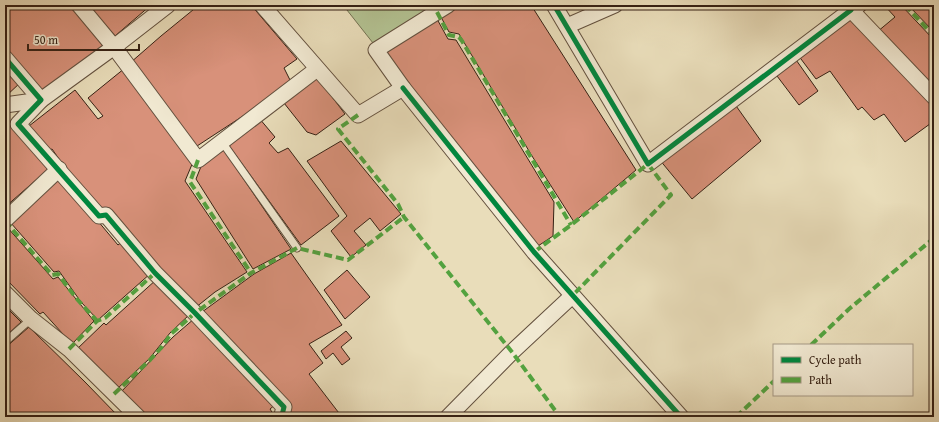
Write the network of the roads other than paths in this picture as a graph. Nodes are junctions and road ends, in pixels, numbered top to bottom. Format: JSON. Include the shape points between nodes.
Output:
{"nodes":[{"id":1,"x":79,"y":5,"type":"edge"},
{"id":2,"x":168,"y":5,"type":"edge"},
{"id":3,"x":262,"y":5,"type":"edge"},
{"id":4,"x":448,"y":5,"type":"edge"},
{"id":5,"x":554,"y":5,"type":"edge"},
{"id":6,"x":615,"y":5,"type":"edge"},
{"id":7,"x":854,"y":7,"type":"edge"},
{"id":8,"x":567,"y":26,"type":"junction"},
{"id":9,"x":114,"y":47,"type":"junction"},
{"id":10,"x":5,"y":58,"type":"edge"},
{"id":11,"x":317,"y":69,"type":"junction"},
{"id":12,"x":403,"y":88,"type":"junction"},
{"id":13,"x":934,"y":97,"type":"edge"},
{"id":14,"x":41,"y":100,"type":"junction"},
{"id":15,"x":5,"y":105,"type":"edge"},
{"id":16,"x":222,"y":142,"type":"junction"},
{"id":17,"x":59,"y":169,"type":"junction"},
{"id":18,"x":5,"y":220,"type":"edge"},
{"id":19,"x":297,"y":248,"type":"dead end"},
{"id":20,"x":5,"y":293,"type":"edge"},
{"id":21,"x":572,"y":296,"type":"junction"},
{"id":22,"x":31,"y":319,"type":"junction"},
{"id":23,"x":5,"y":342,"type":"edge"},
{"id":24,"x":138,"y":417,"type":"edge"},
{"id":25,"x":284,"y":417,"type":"edge"},
{"id":26,"x":448,"y":417,"type":"edge"},
{"id":27,"x":681,"y":417,"type":"edge"}],
"edges":[{"from":1,"to":9,"type":"street"},
{"from":2,"to":9,"type":"street"},
{"from":3,"to":11,"type":"street"},
{"from":4,"to":12,"type":"street","via":[[376,50]]},
{"from":5,"to":8,"type":"street"},
{"from":6,"to":8,"type":"street"},
{"from":7,"to":8,"type":"street","via":[[648,164]]},
{"from":7,"to":13,"type":"street"},
{"from":9,"to":14,"type":"street"},
{"from":9,"to":16,"type":"street","via":[[198,160]]},
{"from":10,"to":14,"type":"street"},
{"from":11,"to":12,"type":"street","via":[[358,115]]},
{"from":11,"to":16,"type":"street"},
{"from":12,"to":21,"type":"street"},
{"from":14,"to":15,"type":"street"},
{"from":14,"to":17,"type":"street","via":[[18,124]]},
{"from":16,"to":19,"type":"lane"},
{"from":17,"to":18,"type":"street"},
{"from":17,"to":25,"type":"street","via":[[99,216],[106,215],[155,273],[284,407]]},
{"from":20,"to":22,"type":"street"},
{"from":21,"to":26,"type":"street"},
{"from":21,"to":27,"type":"street"},
{"from":22,"to":23,"type":"lane"},
{"from":22,"to":24,"type":"street","via":[[69,348]]}]}
